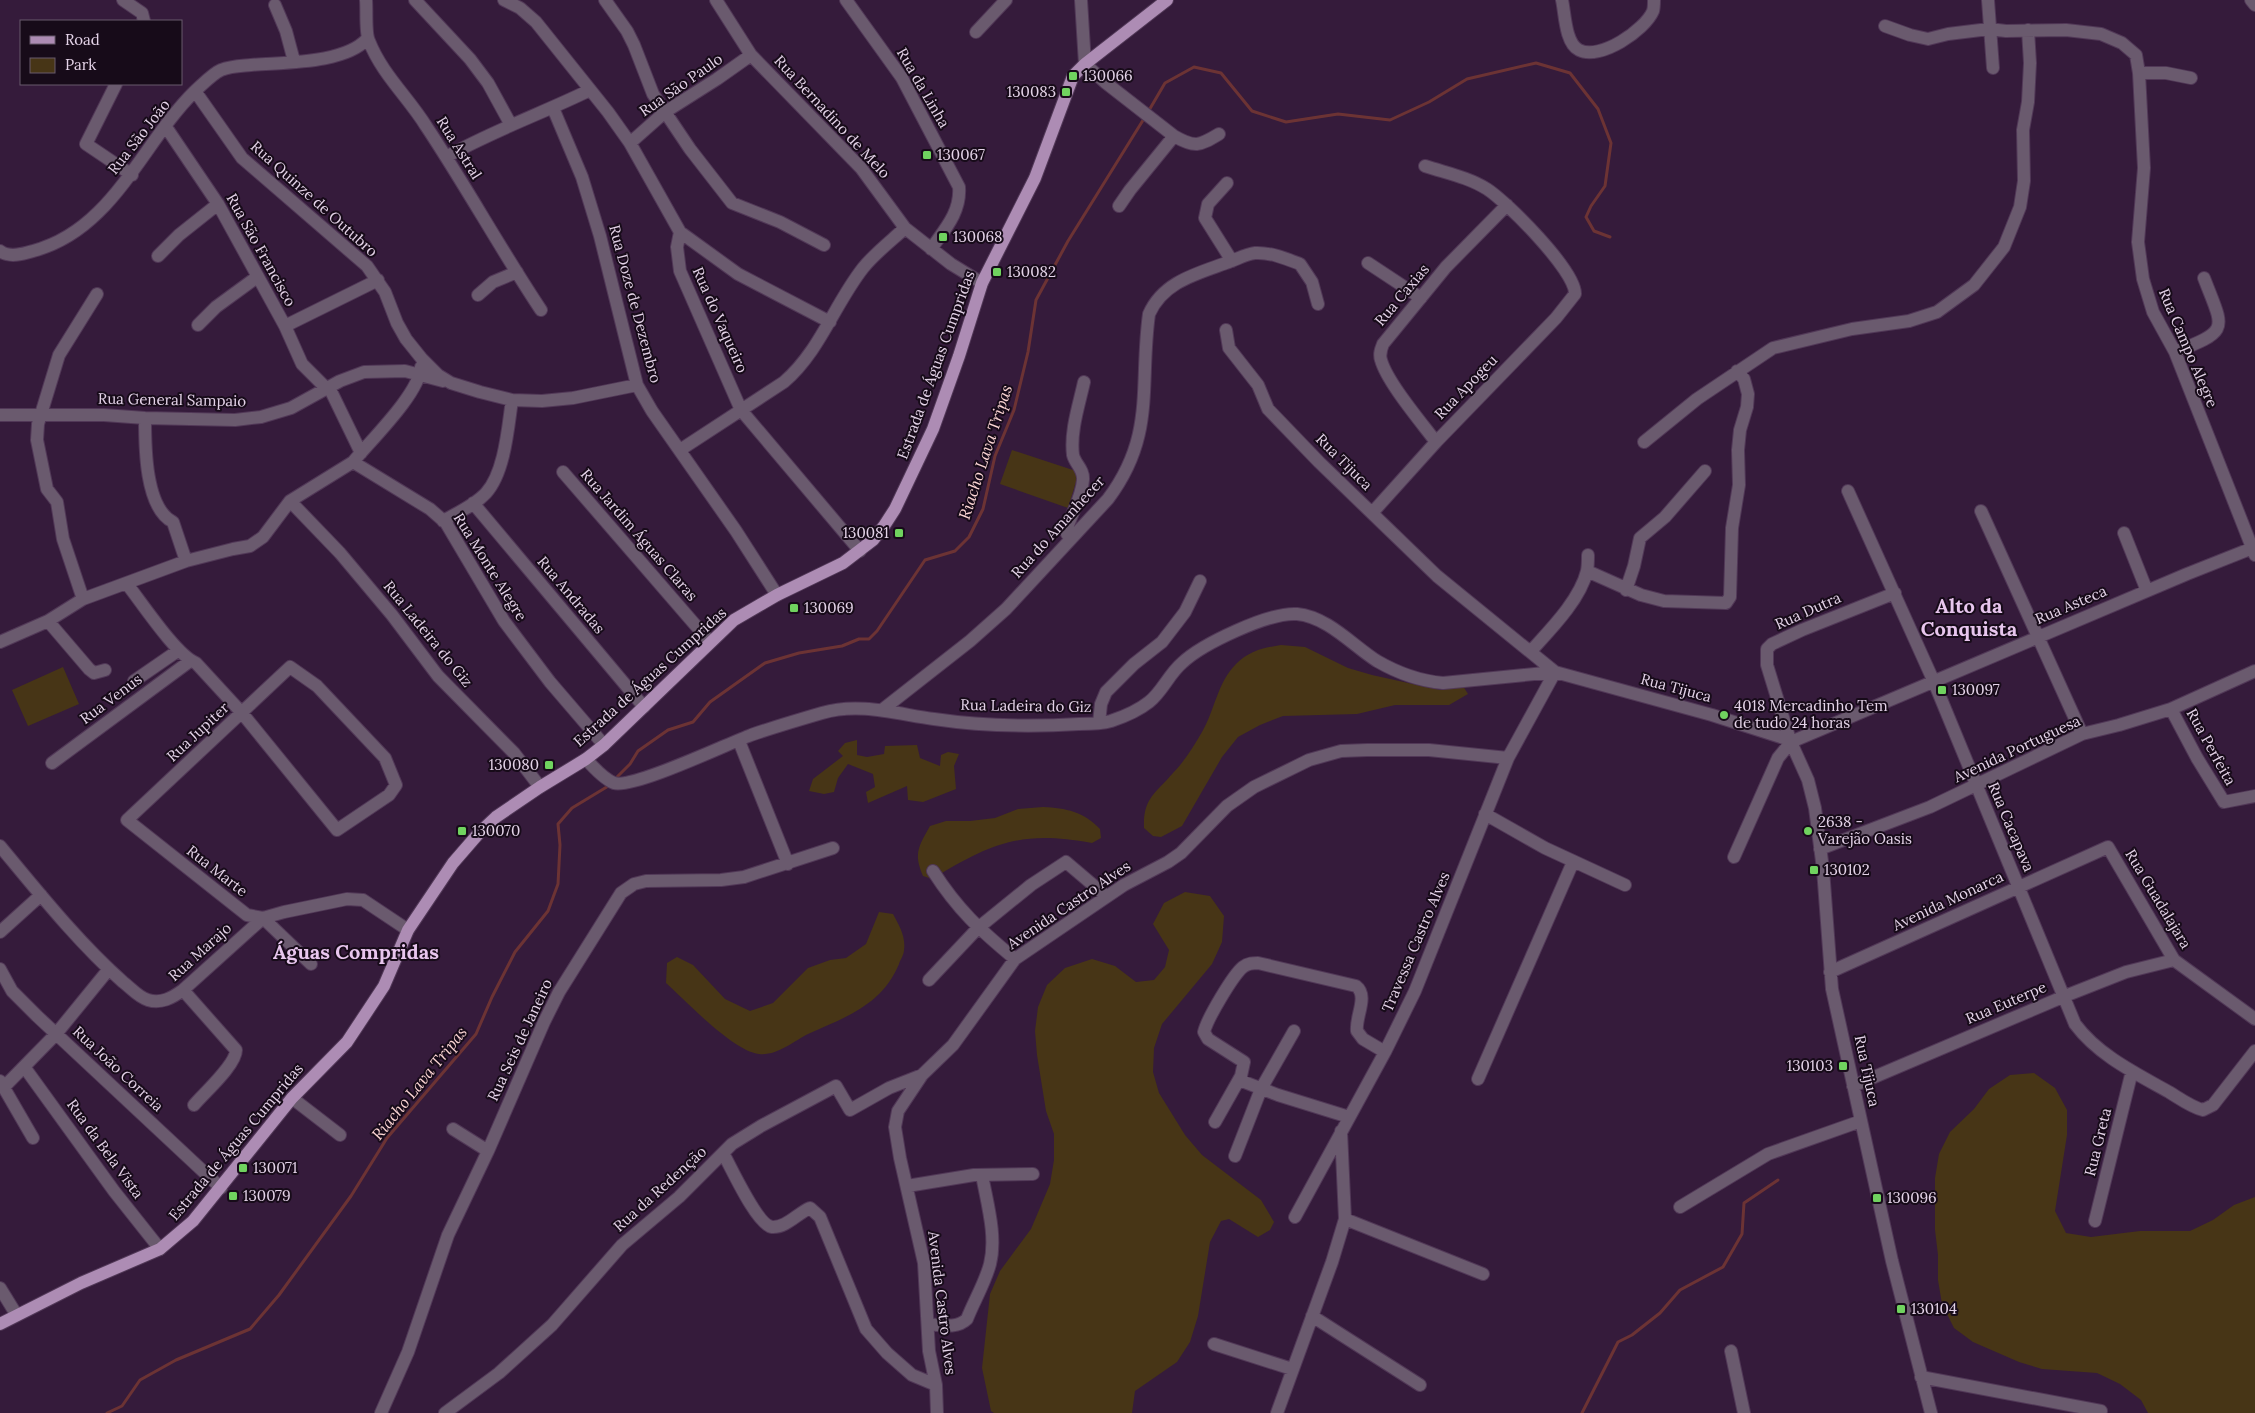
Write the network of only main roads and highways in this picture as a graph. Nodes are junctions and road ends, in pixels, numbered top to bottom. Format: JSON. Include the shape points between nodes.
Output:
{"nodes":[{"id":1,"x":1167,"y":0,"type":"edge"},
{"id":2,"x":0,"y":1324,"type":"edge"}],
"edges":[{"from":1,"to":2,"type":"main road","name":"Estrada de Águas Cumpridas","via":[[1073,76],[1035,178],[982,283],[949,386],[920,459],[884,526],[860,551],[734,620],[604,745],[479,833],[453,863],[408,930],[384,986],[348,1042],[292,1098],[194,1221],[160,1250],[81,1282]]}]}
